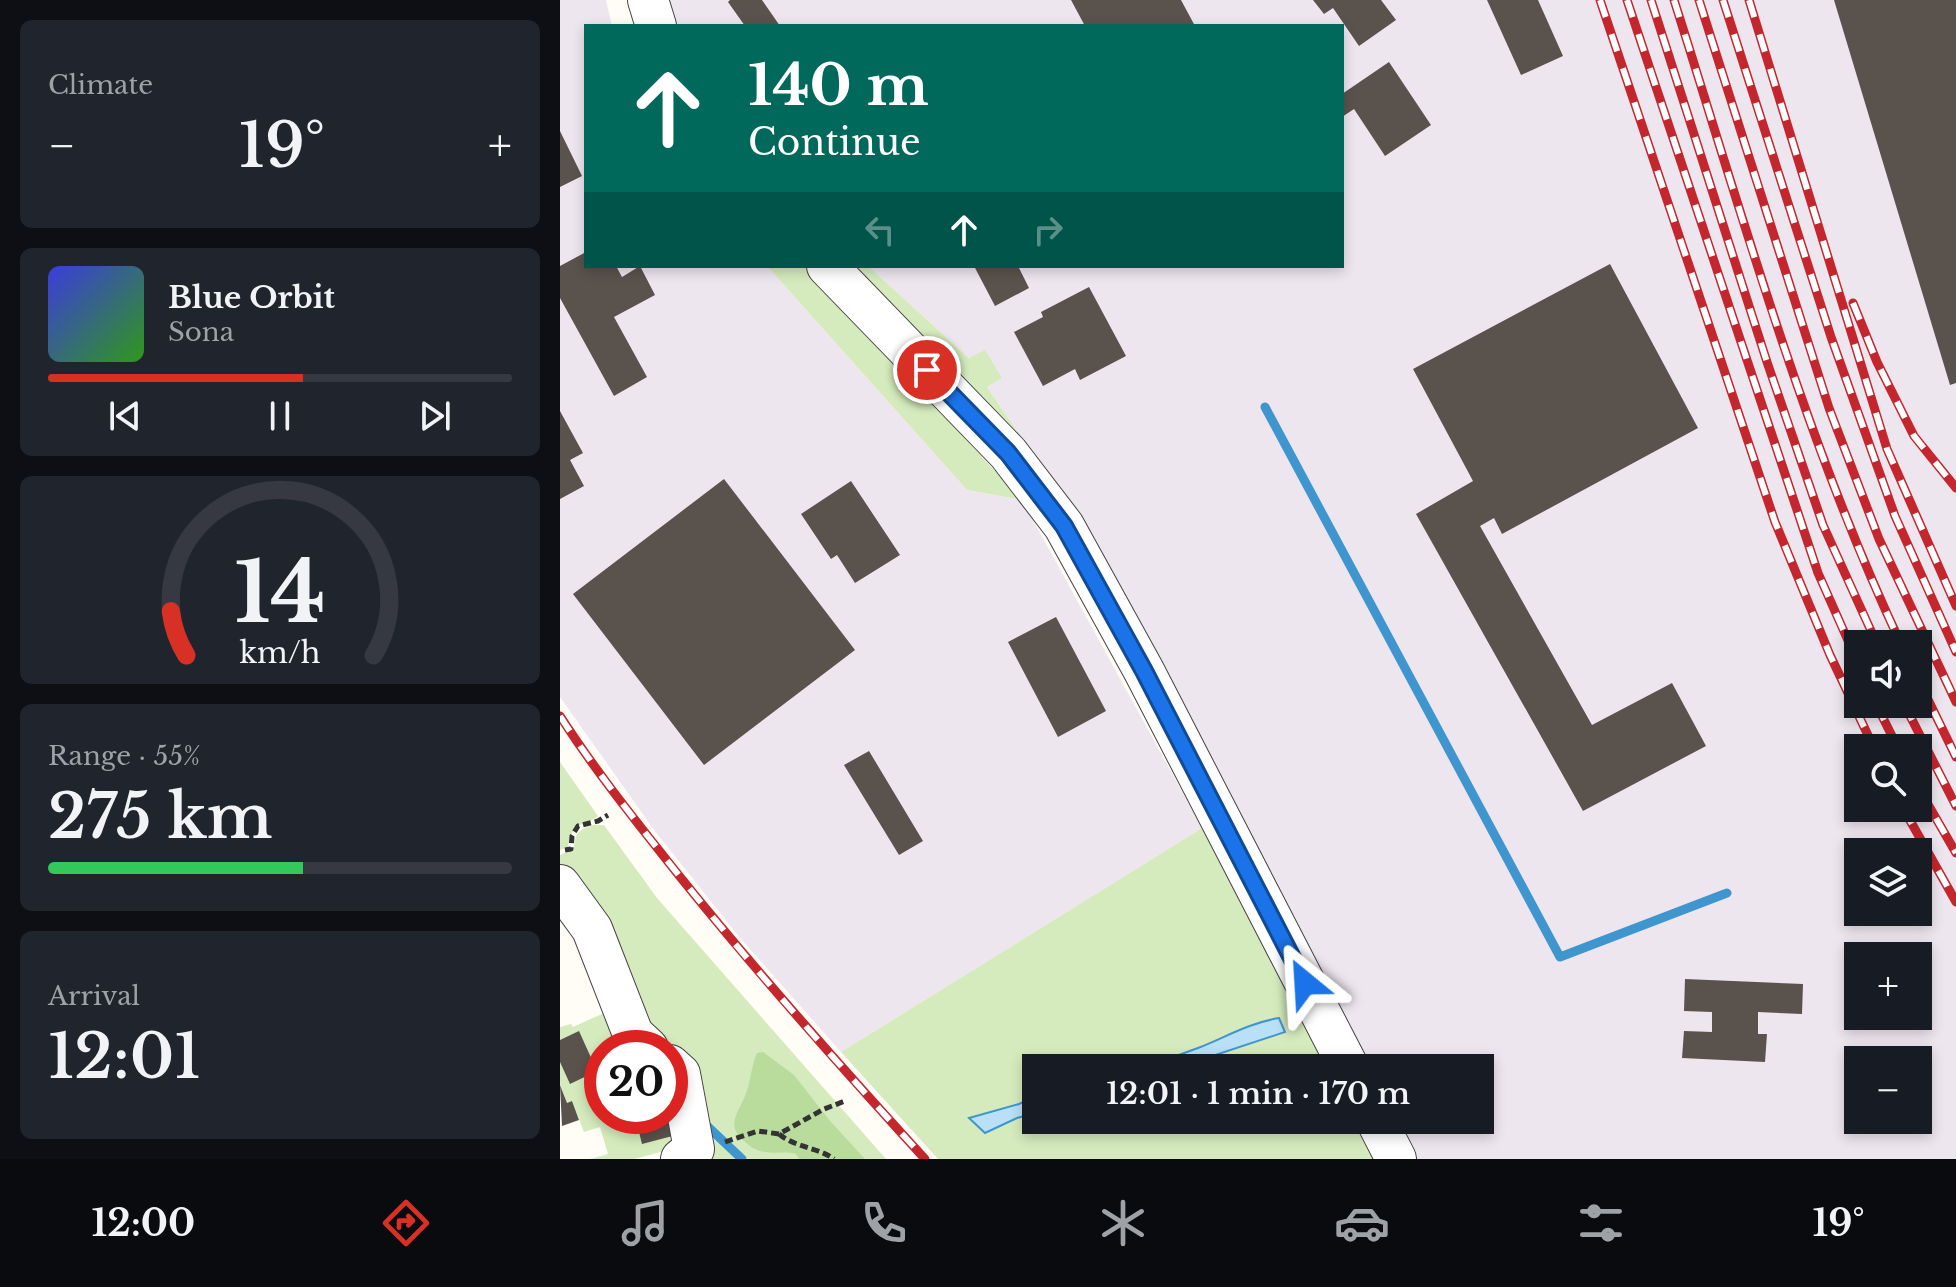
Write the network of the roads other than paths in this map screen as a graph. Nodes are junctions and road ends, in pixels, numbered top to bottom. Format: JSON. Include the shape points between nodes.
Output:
{"nodes":[{"id":1,"x":648,"y":0,"type":"edge"},
{"id":2,"x":655,"y":24,"type":"edge"},
{"id":3,"x":829,"y":268,"type":"edge"},
{"id":4,"x":560,"y":885,"type":"edge"},
{"id":5,"x":631,"y":1030,"type":"edge"},
{"id":6,"x":1342,"y":1054,"type":"edge"},
{"id":7,"x":685,"y":1134,"type":"edge"},
{"id":8,"x":1383,"y":1134,"type":"edge"},
{"id":9,"x":687,"y":1154,"type":"edge"},
{"id":10,"x":1396,"y":1159,"type":"edge"}],
"edges":[{"from":1,"to":2,"type":"lane"},
{"from":3,"to":6,"type":"lane","via":[[1043,496],[1144,671]]},
{"from":4,"to":5,"type":"lane","via":[[592,929]]},
{"from":7,"to":9,"type":"lane"},
{"from":8,"to":10,"type":"lane"}]}
